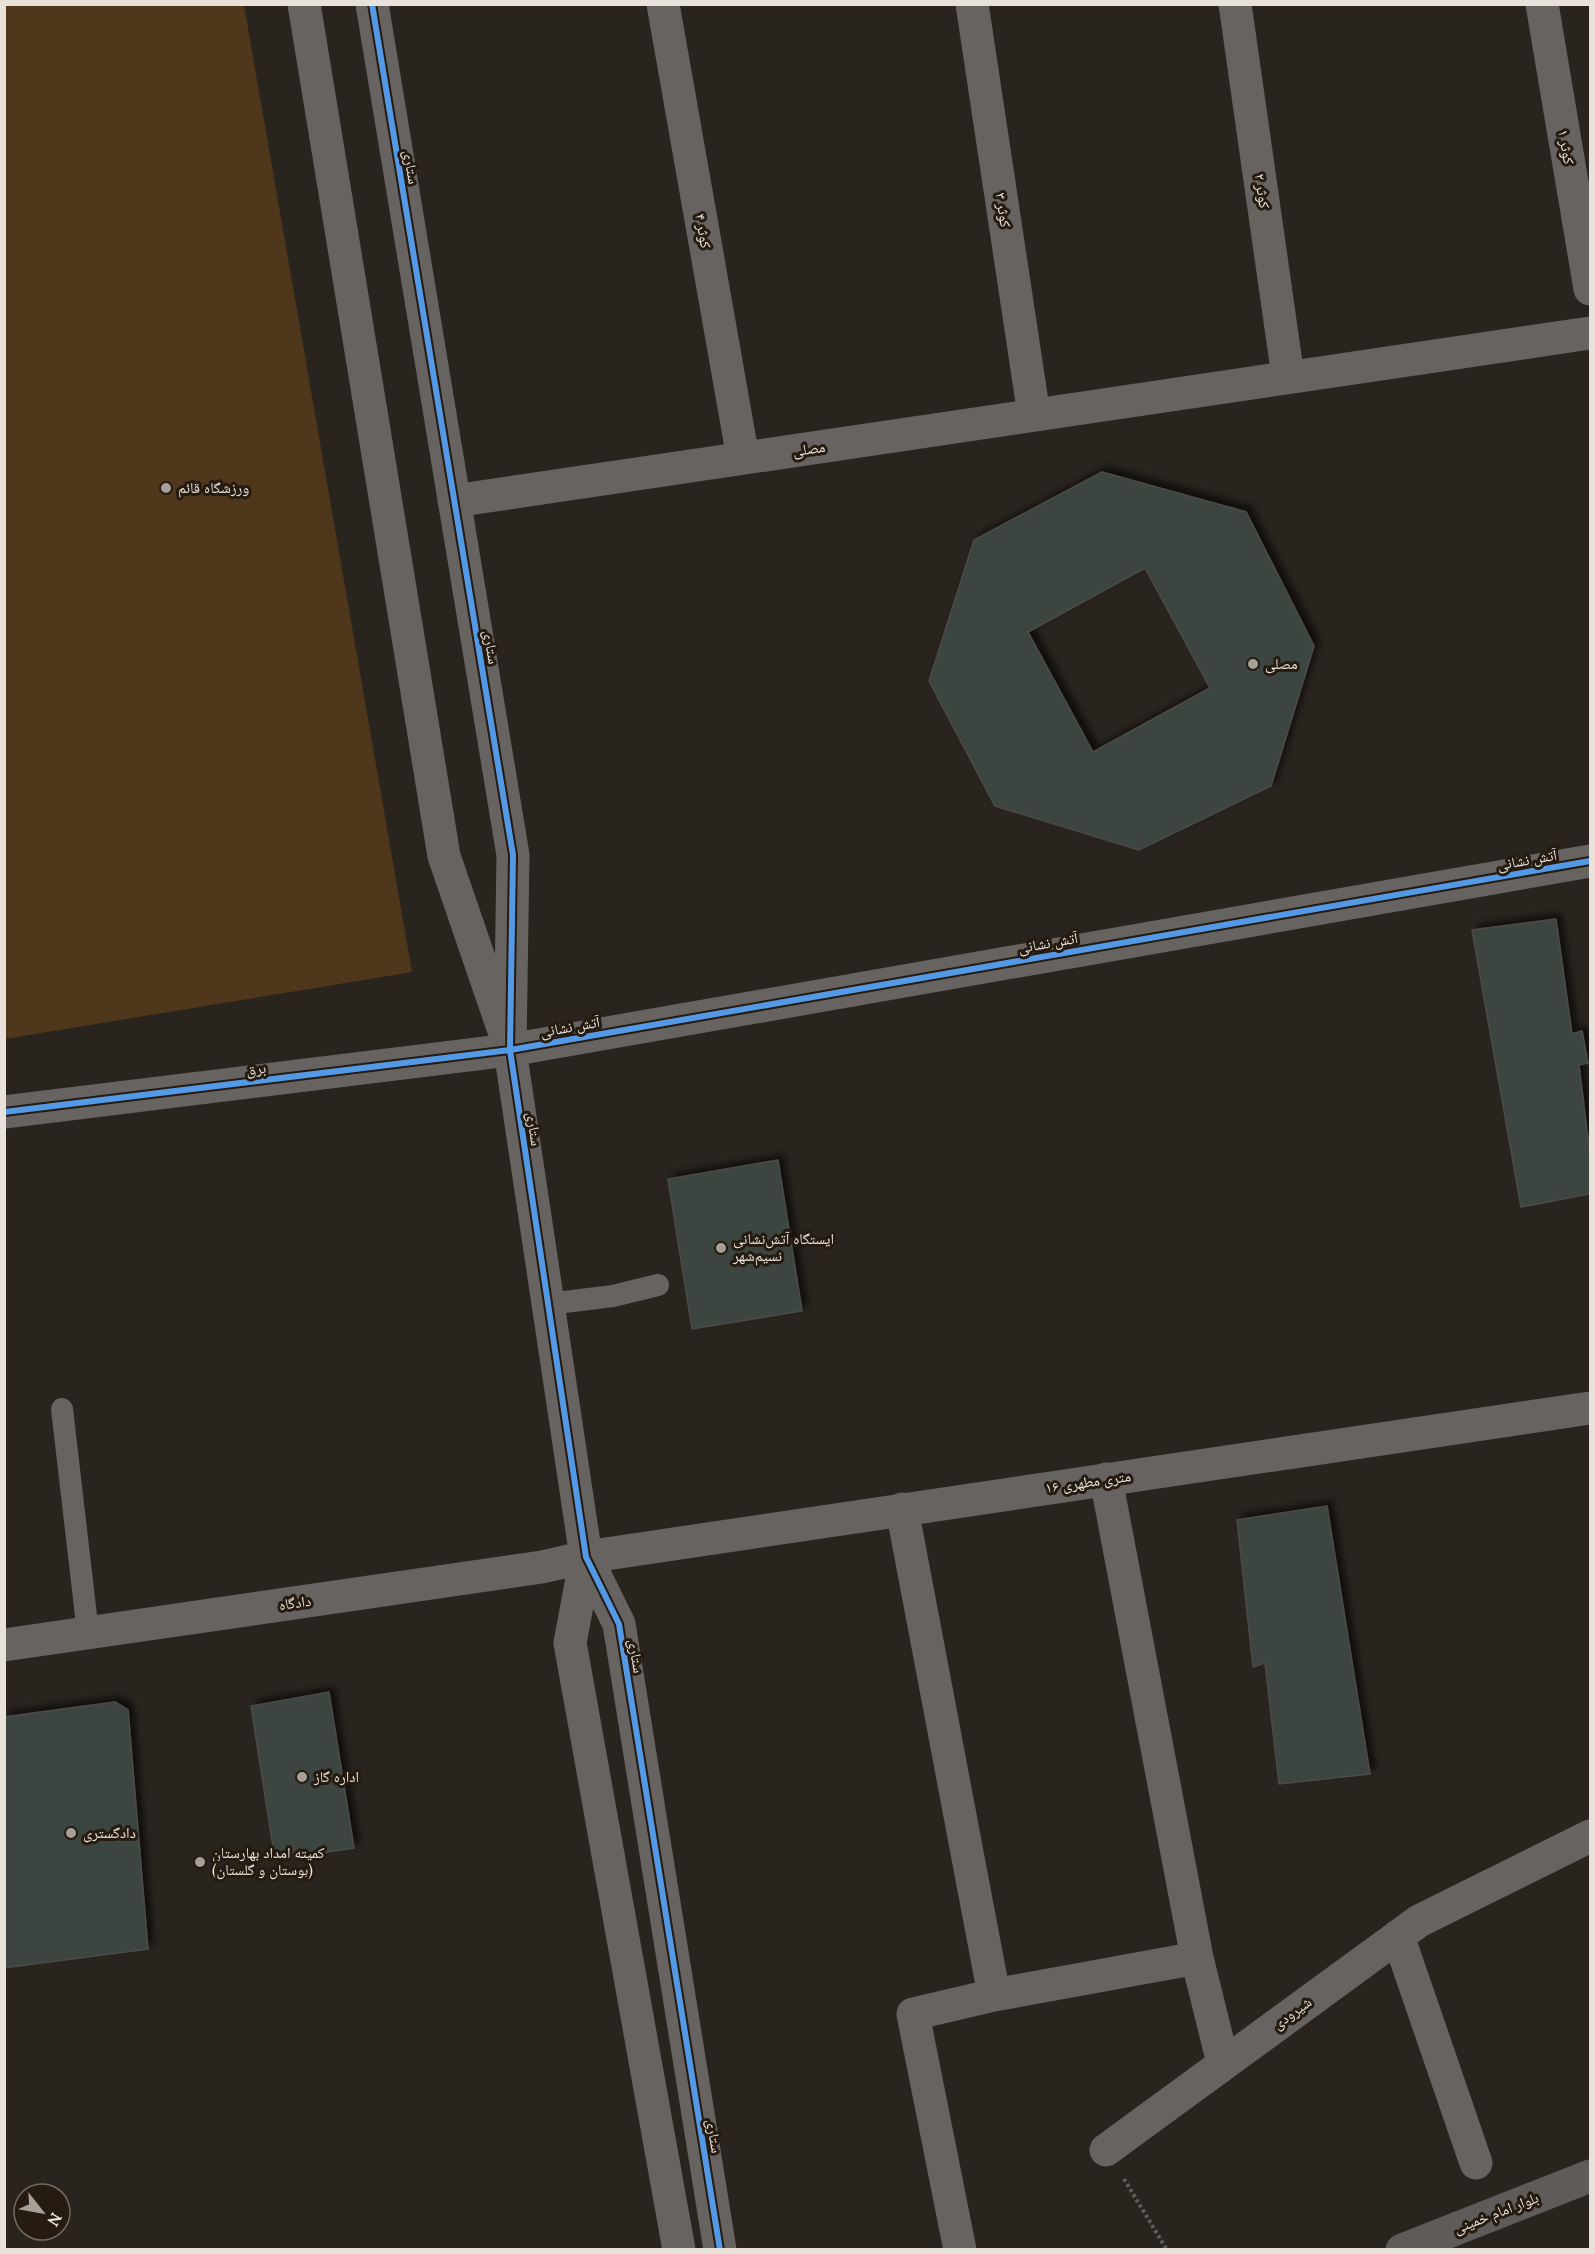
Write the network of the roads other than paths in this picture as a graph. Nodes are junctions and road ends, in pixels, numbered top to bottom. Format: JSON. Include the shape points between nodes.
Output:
{"nodes":[{"id":1,"x":304,"y":4,"type":"edge"},
{"id":2,"x":372,"y":4,"type":"edge"},
{"id":3,"x":663,"y":4,"type":"edge"},
{"id":4,"x":972,"y":4,"type":"edge"},
{"id":5,"x":1235,"y":4,"type":"edge"},
{"id":6,"x":1542,"y":4,"type":"edge"},
{"id":7,"x":1590,"y":289,"type":"edge"},
{"id":8,"x":1590,"y":333,"type":"edge"},
{"id":9,"x":1288,"y":377,"type":"junction"},
{"id":10,"x":1034,"y":415,"type":"junction"},
{"id":11,"x":742,"y":458,"type":"junction"},
{"id":12,"x":454,"y":501,"type":"junction"},
{"id":13,"x":1590,"y":861,"type":"edge"},
{"id":14,"x":510,"y":1050,"type":"junction"},
{"id":15,"x":4,"y":1112,"type":"edge"},
{"id":16,"x":658,"y":1285,"type":"dead end"},
{"id":17,"x":548,"y":1304,"type":"junction"},
{"id":18,"x":1590,"y":1408,"type":"edge"},
{"id":19,"x":62,"y":1409,"type":"dead end"},
{"id":20,"x":1107,"y":1479,"type":"junction"},
{"id":21,"x":902,"y":1509,"type":"junction"},
{"id":22,"x":585,"y":1557,"type":"junction"},
{"id":23,"x":88,"y":1633,"type":"junction"},
{"id":24,"x":4,"y":1645,"type":"edge"},
{"id":25,"x":1590,"y":1836,"type":"edge"},
{"id":26,"x":1398,"y":1936,"type":"junction"},
{"id":27,"x":1197,"y":1958,"type":"junction"},
{"id":28,"x":994,"y":1995,"type":"junction"},
{"id":29,"x":1223,"y":2063,"type":"junction"},
{"id":30,"x":1106,"y":2150,"type":"road end"},
{"id":31,"x":1476,"y":2163,"type":"dead end"},
{"id":32,"x":1590,"y":2176,"type":"edge"},
{"id":33,"x":679,"y":2250,"type":"edge"},
{"id":34,"x":720,"y":2250,"type":"edge"},
{"id":35,"x":960,"y":2250,"type":"edge"},
{"id":36,"x":1402,"y":2250,"type":"edge"}],
"edges":[{"from":1,"to":14,"type":"street","name":"ستاری","via":[[444,856]]},
{"from":2,"to":12,"type":"street","name":"ستاری"},
{"from":3,"to":11,"type":"street","name":"کوثر ۴"},
{"from":4,"to":10,"type":"street","name":"کوثر ۳"},
{"from":5,"to":9,"type":"street","name":"کوثر ۲"},
{"from":6,"to":7,"type":"street","name":"کوثر ۱"},
{"from":8,"to":9,"type":"street","name":"مصلی"},
{"from":9,"to":10,"type":"street","name":"مصلی"},
{"from":10,"to":11,"type":"street","name":"مصلی"},
{"from":11,"to":12,"type":"street","name":"مصلی"},
{"from":12,"to":14,"type":"street","name":"ستاری","via":[[513,855]]},
{"from":13,"to":14,"type":"street","name":"آتش نشانی"},
{"from":14,"to":15,"type":"street","name":"برق"},
{"from":14,"to":17,"type":"street","name":"ستاری"},
{"from":16,"to":17,"type":"lane","via":[[613,1296]]},
{"from":17,"to":22,"type":"street","name":"ستاری"},
{"from":18,"to":20,"type":"street","name":"۱۶ متری مطهری"},
{"from":19,"to":23,"type":"lane"},
{"from":20,"to":21,"type":"street","name":"۱۶ متری مطهری"},
{"from":20,"to":27,"type":"street"},
{"from":21,"to":22,"type":"street","name":"۱۶ متری مطهری"},
{"from":21,"to":28,"type":"street"},
{"from":22,"to":23,"type":"street","name":"دادگاه","via":[[531,1569]]},
{"from":22,"to":33,"type":"street","name":"ستاری","via":[[570,1643]]},
{"from":22,"to":34,"type":"street","name":"ستاری","via":[[619,1624]]},
{"from":23,"to":24,"type":"street","name":"دادگاه"},
{"from":25,"to":26,"type":"street","name":"شیرودی"},
{"from":26,"to":29,"type":"street","name":"شیرودی"},
{"from":26,"to":31,"type":"street"},
{"from":27,"to":28,"type":"street"},
{"from":27,"to":29,"type":"street"},
{"from":28,"to":35,"type":"street","via":[[914,2014]]},
{"from":29,"to":30,"type":"street","name":"شیرودی"},
{"from":32,"to":36,"type":"main road","name":"بلوار امام خمینی"}]}
